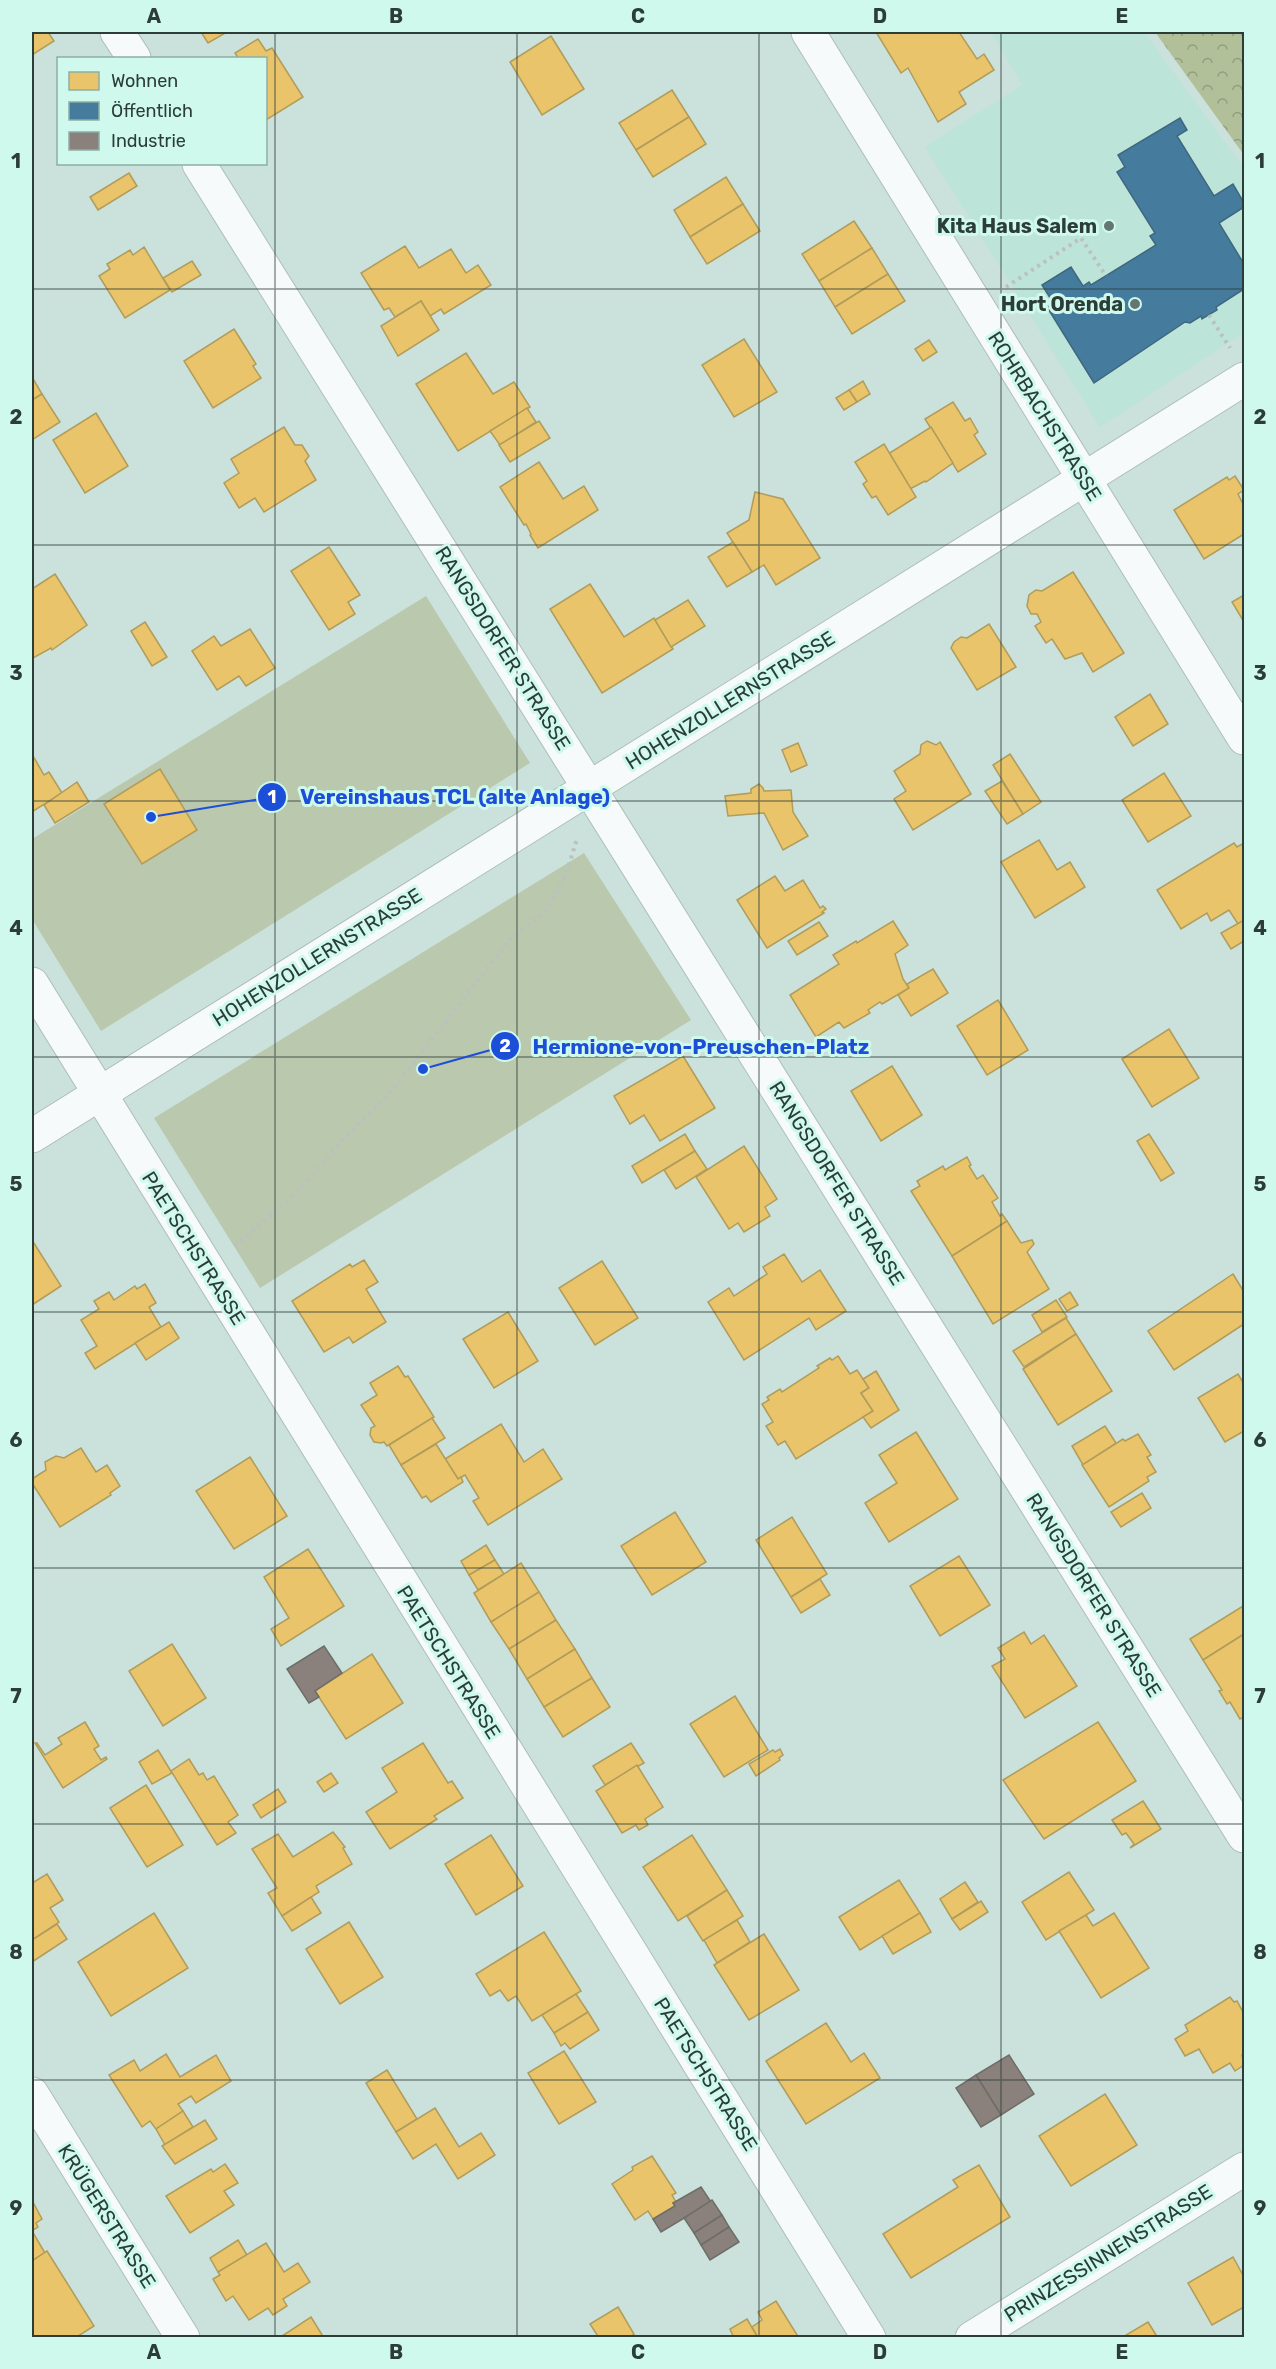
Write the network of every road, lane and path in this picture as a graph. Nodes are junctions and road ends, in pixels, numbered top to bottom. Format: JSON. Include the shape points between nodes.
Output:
{"nodes":[{"id":1,"x":117,"y":32,"type":"edge"},
{"id":2,"x":808,"y":32,"type":"edge"},
{"id":3,"x":133,"y":57,"type":"edge"},
{"id":4,"x":200,"y":165,"type":"edge"},
{"id":5,"x":1106,"y":276,"type":"dead end"},
{"id":6,"x":1000,"y":291,"type":"dead end"},
{"id":7,"x":1209,"y":315,"type":"dead end"},
{"id":8,"x":1230,"y":349,"type":"dead end"},
{"id":9,"x":1245,"y":379,"type":"edge"},
{"id":10,"x":1084,"y":480,"type":"junction"},
{"id":11,"x":1245,"y":738,"type":"edge"},
{"id":12,"x":590,"y":787,"type":"junction"},
{"id":13,"x":580,"y":830,"type":"dead end"},
{"id":14,"x":32,"y":984,"type":"edge"},
{"id":15,"x":99,"y":1093,"type":"junction"},
{"id":16,"x":32,"y":1136,"type":"edge"},
{"id":17,"x":229,"y":1251,"type":"dead end"},
{"id":18,"x":1245,"y":1836,"type":"edge"},
{"id":19,"x":32,"y":2094,"type":"edge"},
{"id":20,"x":1245,"y":2169,"type":"edge"},
{"id":21,"x":183,"y":2337,"type":"edge"},
{"id":22,"x":869,"y":2337,"type":"edge"},
{"id":23,"x":972,"y":2337,"type":"edge"}],
"edges":[{"from":1,"to":3,"type":"street"},
{"from":2,"to":10,"type":"street","name":"ROHRBACHSTRASSE"},
{"from":4,"to":12,"type":"street","name":"RANGSDORFER STRASSE"},
{"from":5,"to":6,"type":"path","via":[[1081,238]]},
{"from":7,"to":8,"type":"path"},
{"from":9,"to":10,"type":"street","name":"HOHENZOLLERNSTRASSE"},
{"from":10,"to":11,"type":"street","name":"ROHRBACHSTRASSE"},
{"from":10,"to":12,"type":"street","name":"HOHENZOLLERNSTRASSE"},
{"from":12,"to":15,"type":"street","name":"HOHENZOLLERNSTRASSE"},
{"from":12,"to":18,"type":"street","name":"RANGSDORFER STRASSE"},
{"from":13,"to":17,"type":"path","via":[[565,877],[546,911],[510,939],[386,1098],[295,1194]]},
{"from":14,"to":15,"type":"street","name":"PAETSCHSTRASSE"},
{"from":15,"to":16,"type":"street","name":"HOHENZOLLERNSTRASSE"},
{"from":15,"to":22,"type":"street","name":"PAETSCHSTRASSE"},
{"from":19,"to":21,"type":"street","name":"KRÜGERSTRASSE"},
{"from":20,"to":23,"type":"street","name":"PRINZESSINNENSTRASSE"}]}
